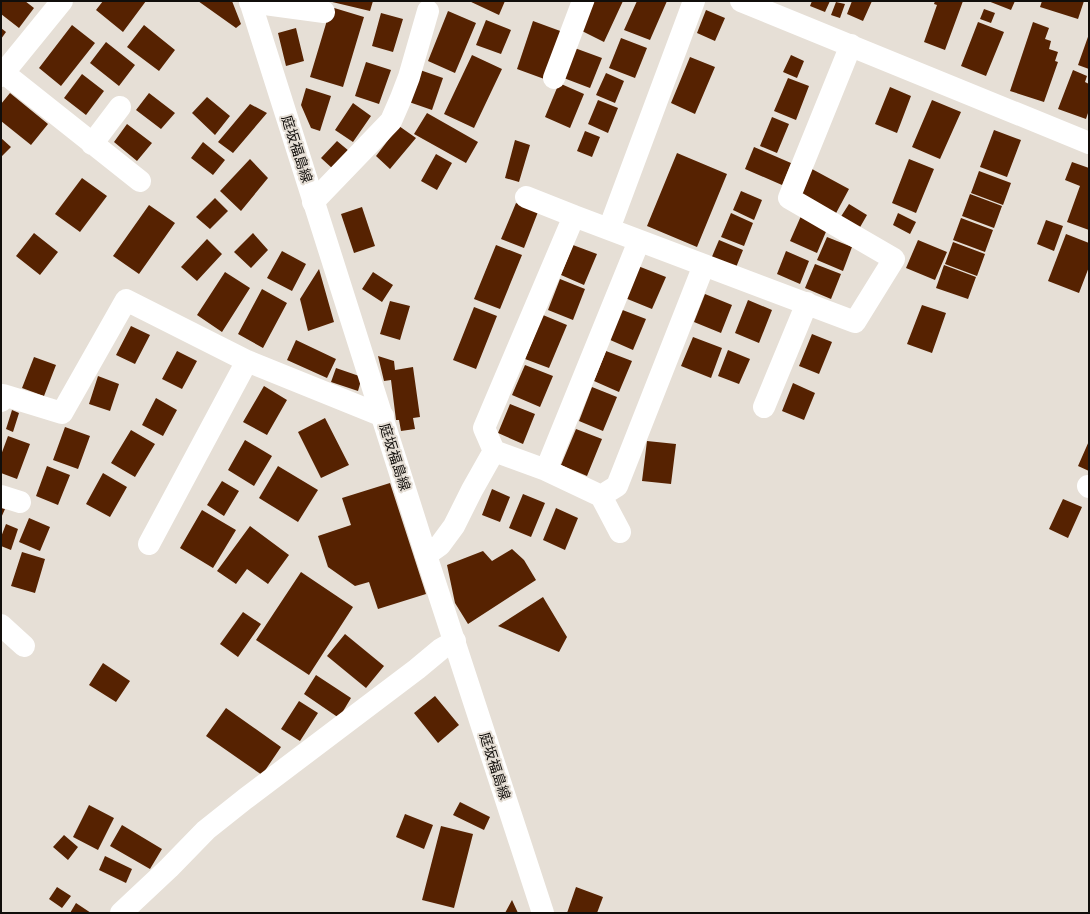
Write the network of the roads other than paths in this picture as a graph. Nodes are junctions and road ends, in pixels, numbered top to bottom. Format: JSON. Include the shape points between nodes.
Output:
{"nodes":[{"id":1,"x":62,"y":1,"type":"edge"},
{"id":2,"x":584,"y":1,"type":"edge"},
{"id":3,"x":694,"y":1,"type":"edge"},
{"id":4,"x":741,"y":1,"type":"edge"},
{"id":5,"x":250,"y":2,"type":"edge"},
{"id":6,"x":428,"y":11,"type":"dead end"},
{"id":7,"x":324,"y":12,"type":"dead end"},
{"id":8,"x":851,"y":45,"type":"junction"},
{"id":9,"x":3,"y":75,"type":"edge"},
{"id":10,"x":554,"y":78,"type":"dead end"},
{"id":11,"x":120,"y":107,"type":"dead end"},
{"id":12,"x":1089,"y":143,"type":"edge"},
{"id":13,"x":92,"y":144,"type":"junction"},
{"id":14,"x":140,"y":181,"type":"dead end"},
{"id":15,"x":526,"y":197,"type":"dead end"},
{"id":16,"x":338,"y":198,"type":"dead end"},
{"id":17,"x":316,"y":209,"type":"junction"},
{"id":18,"x":574,"y":216,"type":"junction"},
{"id":19,"x":609,"y":229,"type":"junction"},
{"id":20,"x":639,"y":241,"type":"junction"},
{"id":21,"x":704,"y":265,"type":"junction"},
{"id":22,"x":806,"y":303,"type":"junction"},
{"id":23,"x":247,"y":361,"type":"junction"},
{"id":24,"x":1,"y":402,"type":"edge"},
{"id":25,"x":764,"y":407,"type":"dead end"},
{"id":26,"x":382,"y":416,"type":"junction"},
{"id":27,"x":494,"y":451,"type":"junction"},
{"id":28,"x":546,"y":470,"type":"junction"},
{"id":29,"x":601,"y":496,"type":"junction"},
{"id":30,"x":620,"y":532,"type":"dead end"},
{"id":31,"x":149,"y":544,"type":"dead end"},
{"id":32,"x":426,"y":554,"type":"junction"},
{"id":33,"x":1,"y":625,"type":"edge"},
{"id":34,"x":455,"y":641,"type":"junction"},
{"id":35,"x":24,"y":646,"type":"dead end"},
{"id":36,"x":121,"y":913,"type":"edge"},
{"id":37,"x":543,"y":913,"type":"edge"}],
"edges":[{"from":1,"to":9,"type":"street"},
{"from":2,"to":10,"type":"street"},
{"from":3,"to":19,"type":"street"},
{"from":4,"to":8,"type":"street"},
{"from":5,"to":7,"type":"street"},
{"from":5,"to":17,"type":"street","name":"庭坂福島線"},
{"from":6,"to":17,"type":"street","via":[[401,98],[391,121]]},
{"from":8,"to":12,"type":"street"},
{"from":8,"to":22,"type":"street","via":[[789,198],[894,259],[855,322]]},
{"from":9,"to":13,"type":"street"},
{"from":11,"to":13,"type":"street"},
{"from":13,"to":14,"type":"street"},
{"from":15,"to":18,"type":"street"},
{"from":16,"to":17,"type":"street"},
{"from":17,"to":26,"type":"street","name":"庭坂福島線"},
{"from":18,"to":19,"type":"street"},
{"from":18,"to":27,"type":"street","via":[[484,428]]},
{"from":19,"to":20,"type":"street"},
{"from":20,"to":21,"type":"street"},
{"from":20,"to":28,"type":"street"},
{"from":21,"to":22,"type":"street"},
{"from":21,"to":29,"type":"street","via":[[616,486]]},
{"from":22,"to":25,"type":"street"},
{"from":23,"to":24,"type":"street","via":[[126,300],[62,413],[3,395]]},
{"from":23,"to":26,"type":"street"},
{"from":23,"to":31,"type":"street"},
{"from":26,"to":32,"type":"street","name":"庭坂福島線"},
{"from":27,"to":28,"type":"street"},
{"from":27,"to":32,"type":"street","via":[[454,526],[440,545]]},
{"from":28,"to":29,"type":"street"},
{"from":29,"to":30,"type":"street"},
{"from":32,"to":34,"type":"street","name":"庭坂福島線"},
{"from":33,"to":35,"type":"street"},
{"from":34,"to":36,"type":"street","via":[[441,649],[206,830]]},
{"from":34,"to":37,"type":"street","name":"庭坂福島線"}]}
